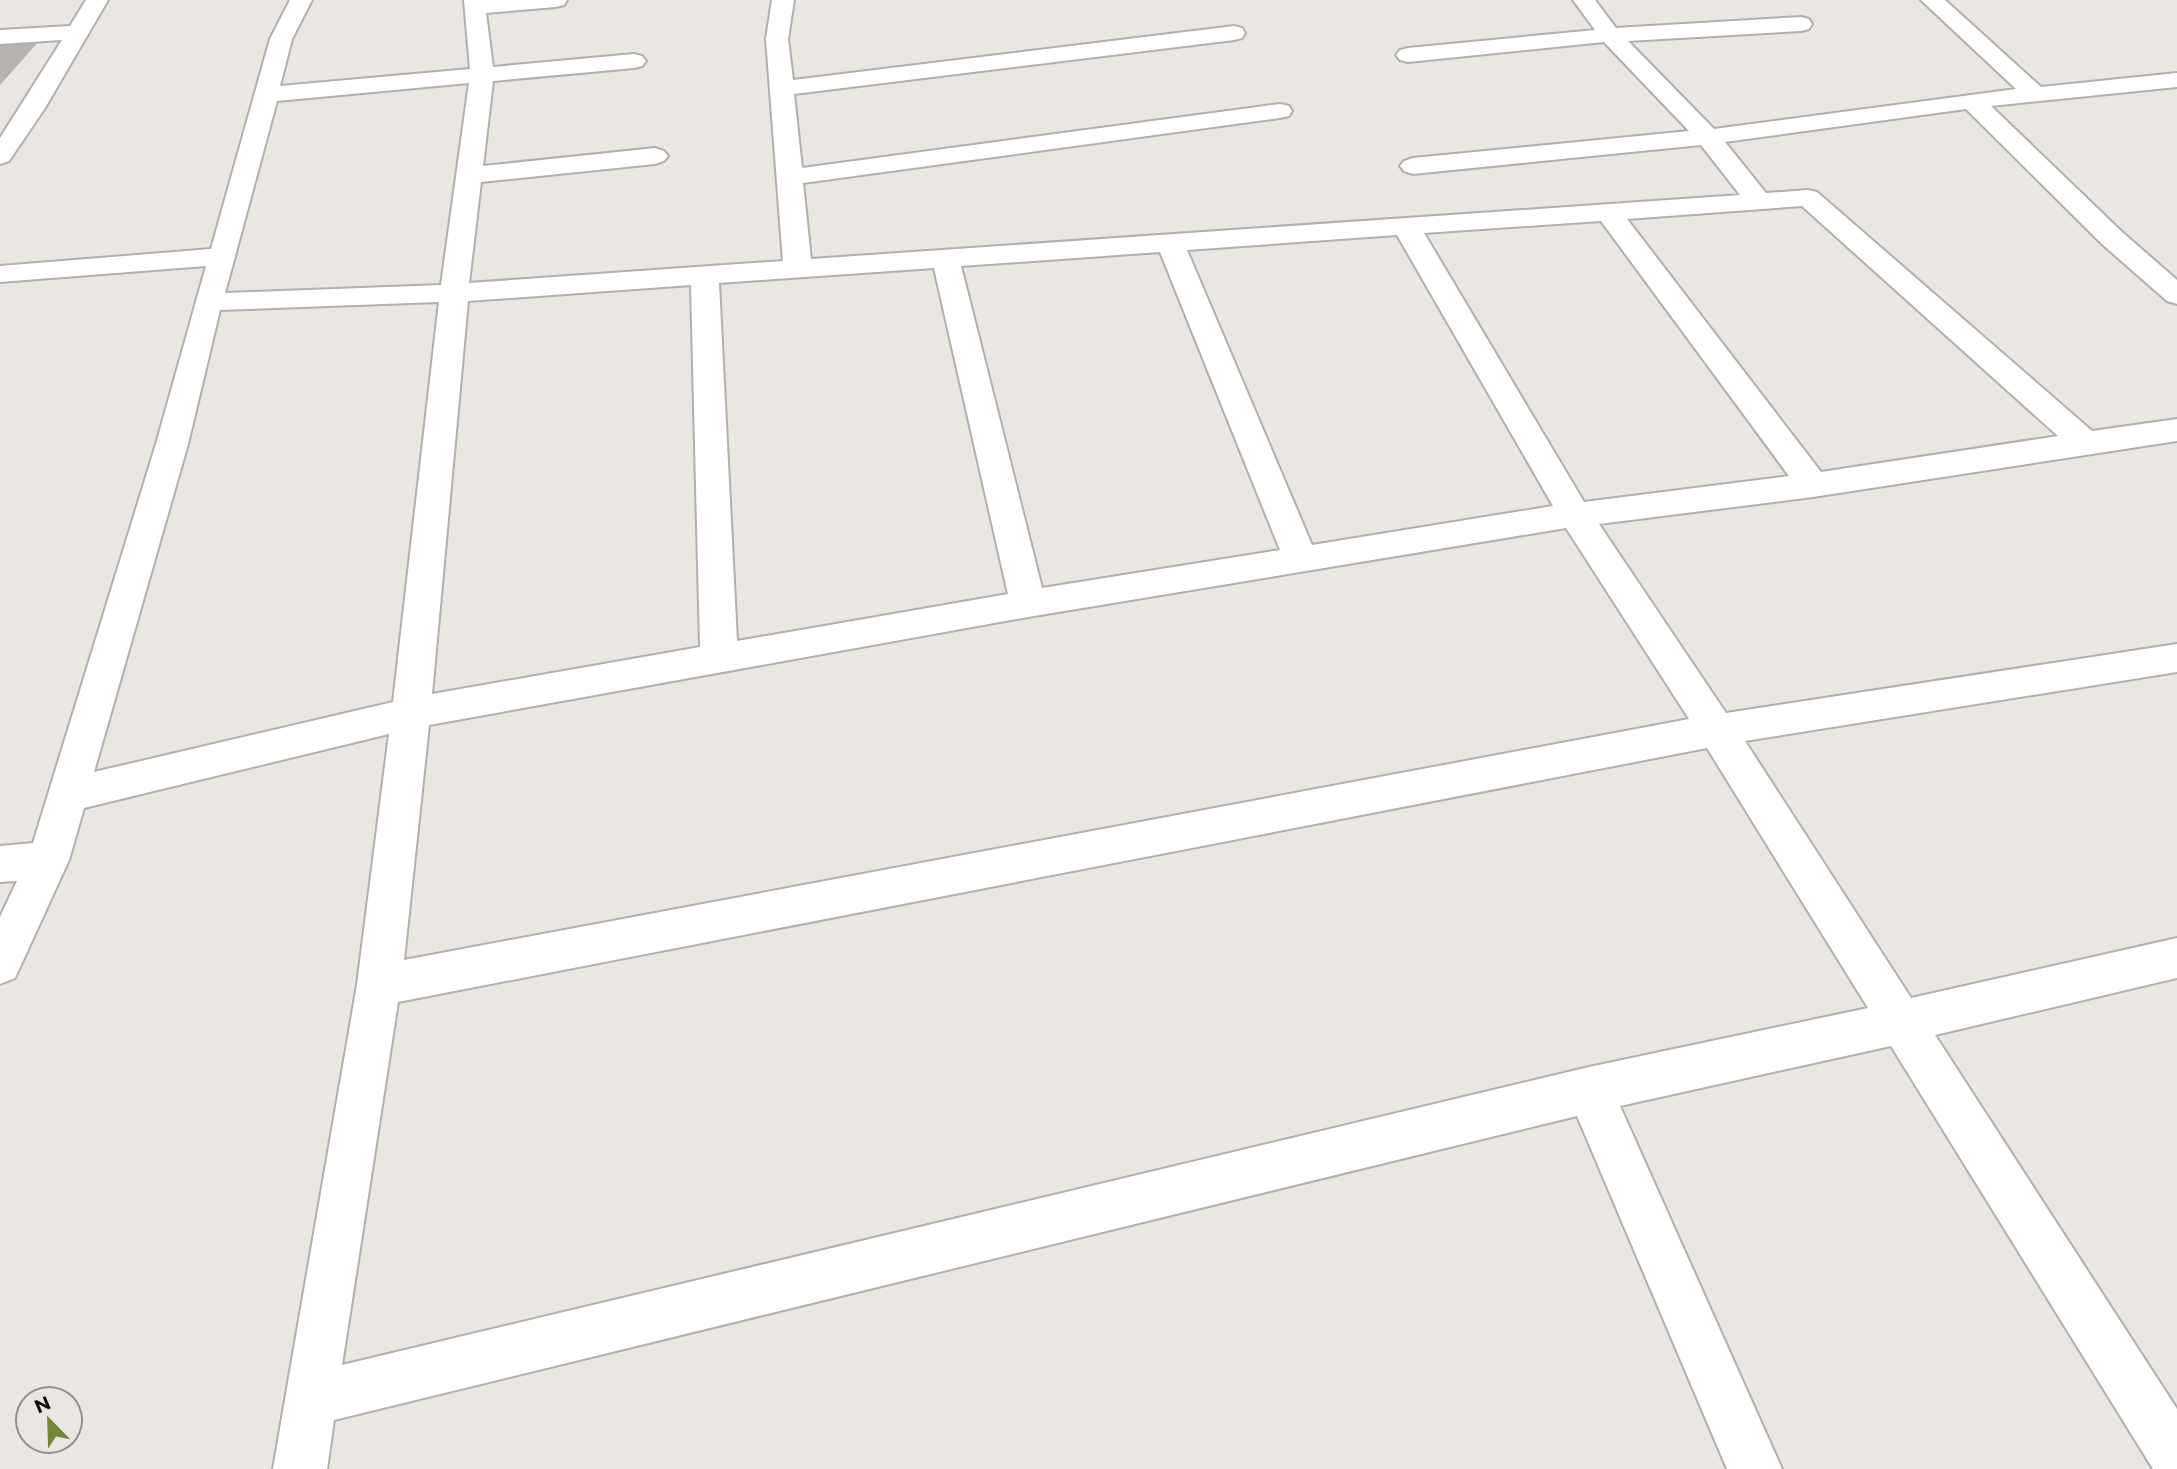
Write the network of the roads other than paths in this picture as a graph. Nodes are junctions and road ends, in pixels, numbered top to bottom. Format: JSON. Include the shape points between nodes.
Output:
{"nodes":[{"id":1,"x":97,"y":0,"type":"edge"},
{"id":2,"x":301,"y":0,"type":"edge"},
{"id":3,"x":556,"y":0,"type":"edge"},
{"id":4,"x":783,"y":0,"type":"edge"},
{"id":5,"x":1584,"y":0,"type":"edge"},
{"id":6,"x":1932,"y":0,"type":"edge"},
{"id":7,"x":475,"y":4,"type":"edge"},
{"id":8,"x":1801,"y":24,"type":"dead end"},
{"id":9,"x":78,"y":32,"type":"junction"},
{"id":10,"x":1234,"y":33,"type":"dead end"},
{"id":11,"x":1610,"y":35,"type":"junction"},
{"id":12,"x":0,"y":37,"type":"edge"},
{"id":13,"x":1408,"y":55,"type":"dead end"},
{"id":14,"x":634,"y":61,"type":"dead end"},
{"id":15,"x":482,"y":75,"type":"junction"},
{"id":16,"x":2177,"y":80,"type":"edge"},
{"id":17,"x":2152,"y":83,"type":"junction"},
{"id":18,"x":782,"y":88,"type":"junction"},
{"id":19,"x":2034,"y":93,"type":"junction"},
{"id":20,"x":266,"y":95,"type":"junction"},
{"id":21,"x":1972,"y":101,"type":"junction"},
{"id":22,"x":2177,"y":103,"type":"edge"},
{"id":23,"x":1280,"y":111,"type":"dead end"},
{"id":24,"x":1708,"y":137,"type":"junction"},
{"id":25,"x":0,"y":156,"type":"edge"},
{"id":26,"x":654,"y":156,"type":"dead end"},
{"id":27,"x":1413,"y":166,"type":"dead end"},
{"id":28,"x":471,"y":175,"type":"junction"},
{"id":29,"x":789,"y":177,"type":"junction"},
{"id":30,"x":1759,"y":201,"type":"junction"},
{"id":31,"x":1609,"y":213,"type":"junction"},
{"id":32,"x":1407,"y":228,"type":"junction"},
{"id":33,"x":1171,"y":245,"type":"junction"},
{"id":34,"x":223,"y":256,"type":"junction"},
{"id":35,"x":946,"y":260,"type":"junction"},
{"id":36,"x":798,"y":270,"type":"junction"},
{"id":37,"x":0,"y":274,"type":"edge"},
{"id":38,"x":705,"y":276,"type":"junction"},
{"id":39,"x":454,"y":293,"type":"junction"},
{"id":40,"x":2177,"y":295,"type":"edge"},
{"id":41,"x":208,"y":302,"type":"junction"},
{"id":42,"x":2177,"y":430,"type":"edge"},
{"id":43,"x":2085,"y":443,"type":"junction"},
{"id":44,"x":1813,"y":485,"type":"junction"},
{"id":45,"x":1575,"y":515,"type":"junction"},
{"id":46,"x":1301,"y":560,"type":"junction"},
{"id":47,"x":1028,"y":604,"type":"junction"},
{"id":48,"x":719,"y":658,"type":"junction"},
{"id":49,"x":2177,"y":658,"type":"edge"},
{"id":50,"x":411,"y":713,"type":"junction"},
{"id":51,"x":1717,"y":730,"type":"junction"},
{"id":52,"x":67,"y":795,"type":"junction"},
{"id":53,"x":48,"y":860,"type":"junction"},
{"id":54,"x":0,"y":864,"type":"edge"},
{"id":55,"x":2177,"y":958,"type":"edge"},
{"id":56,"x":0,"y":964,"type":"edge"},
{"id":57,"x":379,"y":985,"type":"junction"},
{"id":58,"x":1901,"y":1023,"type":"junction"},
{"id":59,"x":1589,"y":1090,"type":"junction"},
{"id":60,"x":310,"y":1399,"type":"junction"},
{"id":61,"x":2177,"y":1458,"type":"edge"},
{"id":62,"x":300,"y":1469,"type":"edge"},
{"id":63,"x":1755,"y":1469,"type":"edge"}],
"edges":[{"from":1,"to":9,"type":"street"},
{"from":2,"to":20,"type":"street","via":[[281,39]]},
{"from":3,"to":7,"type":"street"},
{"from":4,"to":18,"type":"street","via":[[777,38]]},
{"from":5,"to":11,"type":"street"},
{"from":6,"to":19,"type":"street"},
{"from":7,"to":15,"type":"street"},
{"from":8,"to":11,"type":"street"},
{"from":9,"to":12,"type":"street"},
{"from":9,"to":25,"type":"street"},
{"from":10,"to":18,"type":"street"},
{"from":11,"to":13,"type":"street"},
{"from":11,"to":24,"type":"street"},
{"from":14,"to":15,"type":"street"},
{"from":15,"to":20,"type":"street"},
{"from":15,"to":28,"type":"street"},
{"from":16,"to":17,"type":"street"},
{"from":17,"to":19,"type":"street"},
{"from":17,"to":22,"type":"street"},
{"from":18,"to":29,"type":"street"},
{"from":19,"to":21,"type":"street"},
{"from":20,"to":34,"type":"street"},
{"from":21,"to":24,"type":"street"},
{"from":21,"to":40,"type":"street"},
{"from":23,"to":29,"type":"street"},
{"from":24,"to":27,"type":"street"},
{"from":24,"to":30,"type":"street"},
{"from":26,"to":28,"type":"street"},
{"from":28,"to":39,"type":"street"},
{"from":29,"to":36,"type":"street"},
{"from":30,"to":31,"type":"street"},
{"from":30,"to":43,"type":"street","via":[[1808,198]]},
{"from":31,"to":32,"type":"street"},
{"from":31,"to":44,"type":"street"},
{"from":32,"to":33,"type":"street"},
{"from":32,"to":45,"type":"street"},
{"from":33,"to":35,"type":"street"},
{"from":33,"to":46,"type":"street"},
{"from":34,"to":37,"type":"street"},
{"from":34,"to":41,"type":"street"},
{"from":35,"to":36,"type":"street"},
{"from":35,"to":47,"type":"street"},
{"from":36,"to":38,"type":"street"},
{"from":38,"to":39,"type":"street"},
{"from":38,"to":48,"type":"street"},
{"from":39,"to":41,"type":"street"},
{"from":39,"to":50,"type":"street"},
{"from":41,"to":52,"type":"street","via":[[172,444]]},
{"from":42,"to":43,"type":"street"},
{"from":43,"to":44,"type":"street"},
{"from":44,"to":45,"type":"street"},
{"from":45,"to":46,"type":"street"},
{"from":45,"to":51,"type":"street"},
{"from":46,"to":47,"type":"street"},
{"from":47,"to":48,"type":"street"},
{"from":48,"to":50,"type":"street"},
{"from":49,"to":51,"type":"street"},
{"from":50,"to":52,"type":"street"},
{"from":50,"to":57,"type":"street"},
{"from":51,"to":57,"type":"street"},
{"from":51,"to":58,"type":"street"},
{"from":52,"to":53,"type":"street"},
{"from":53,"to":54,"type":"street"},
{"from":53,"to":56,"type":"street"},
{"from":55,"to":58,"type":"street"},
{"from":57,"to":60,"type":"street"},
{"from":58,"to":59,"type":"street"},
{"from":58,"to":61,"type":"street"},
{"from":59,"to":60,"type":"street"},
{"from":59,"to":63,"type":"street"},
{"from":60,"to":62,"type":"street"}]}
